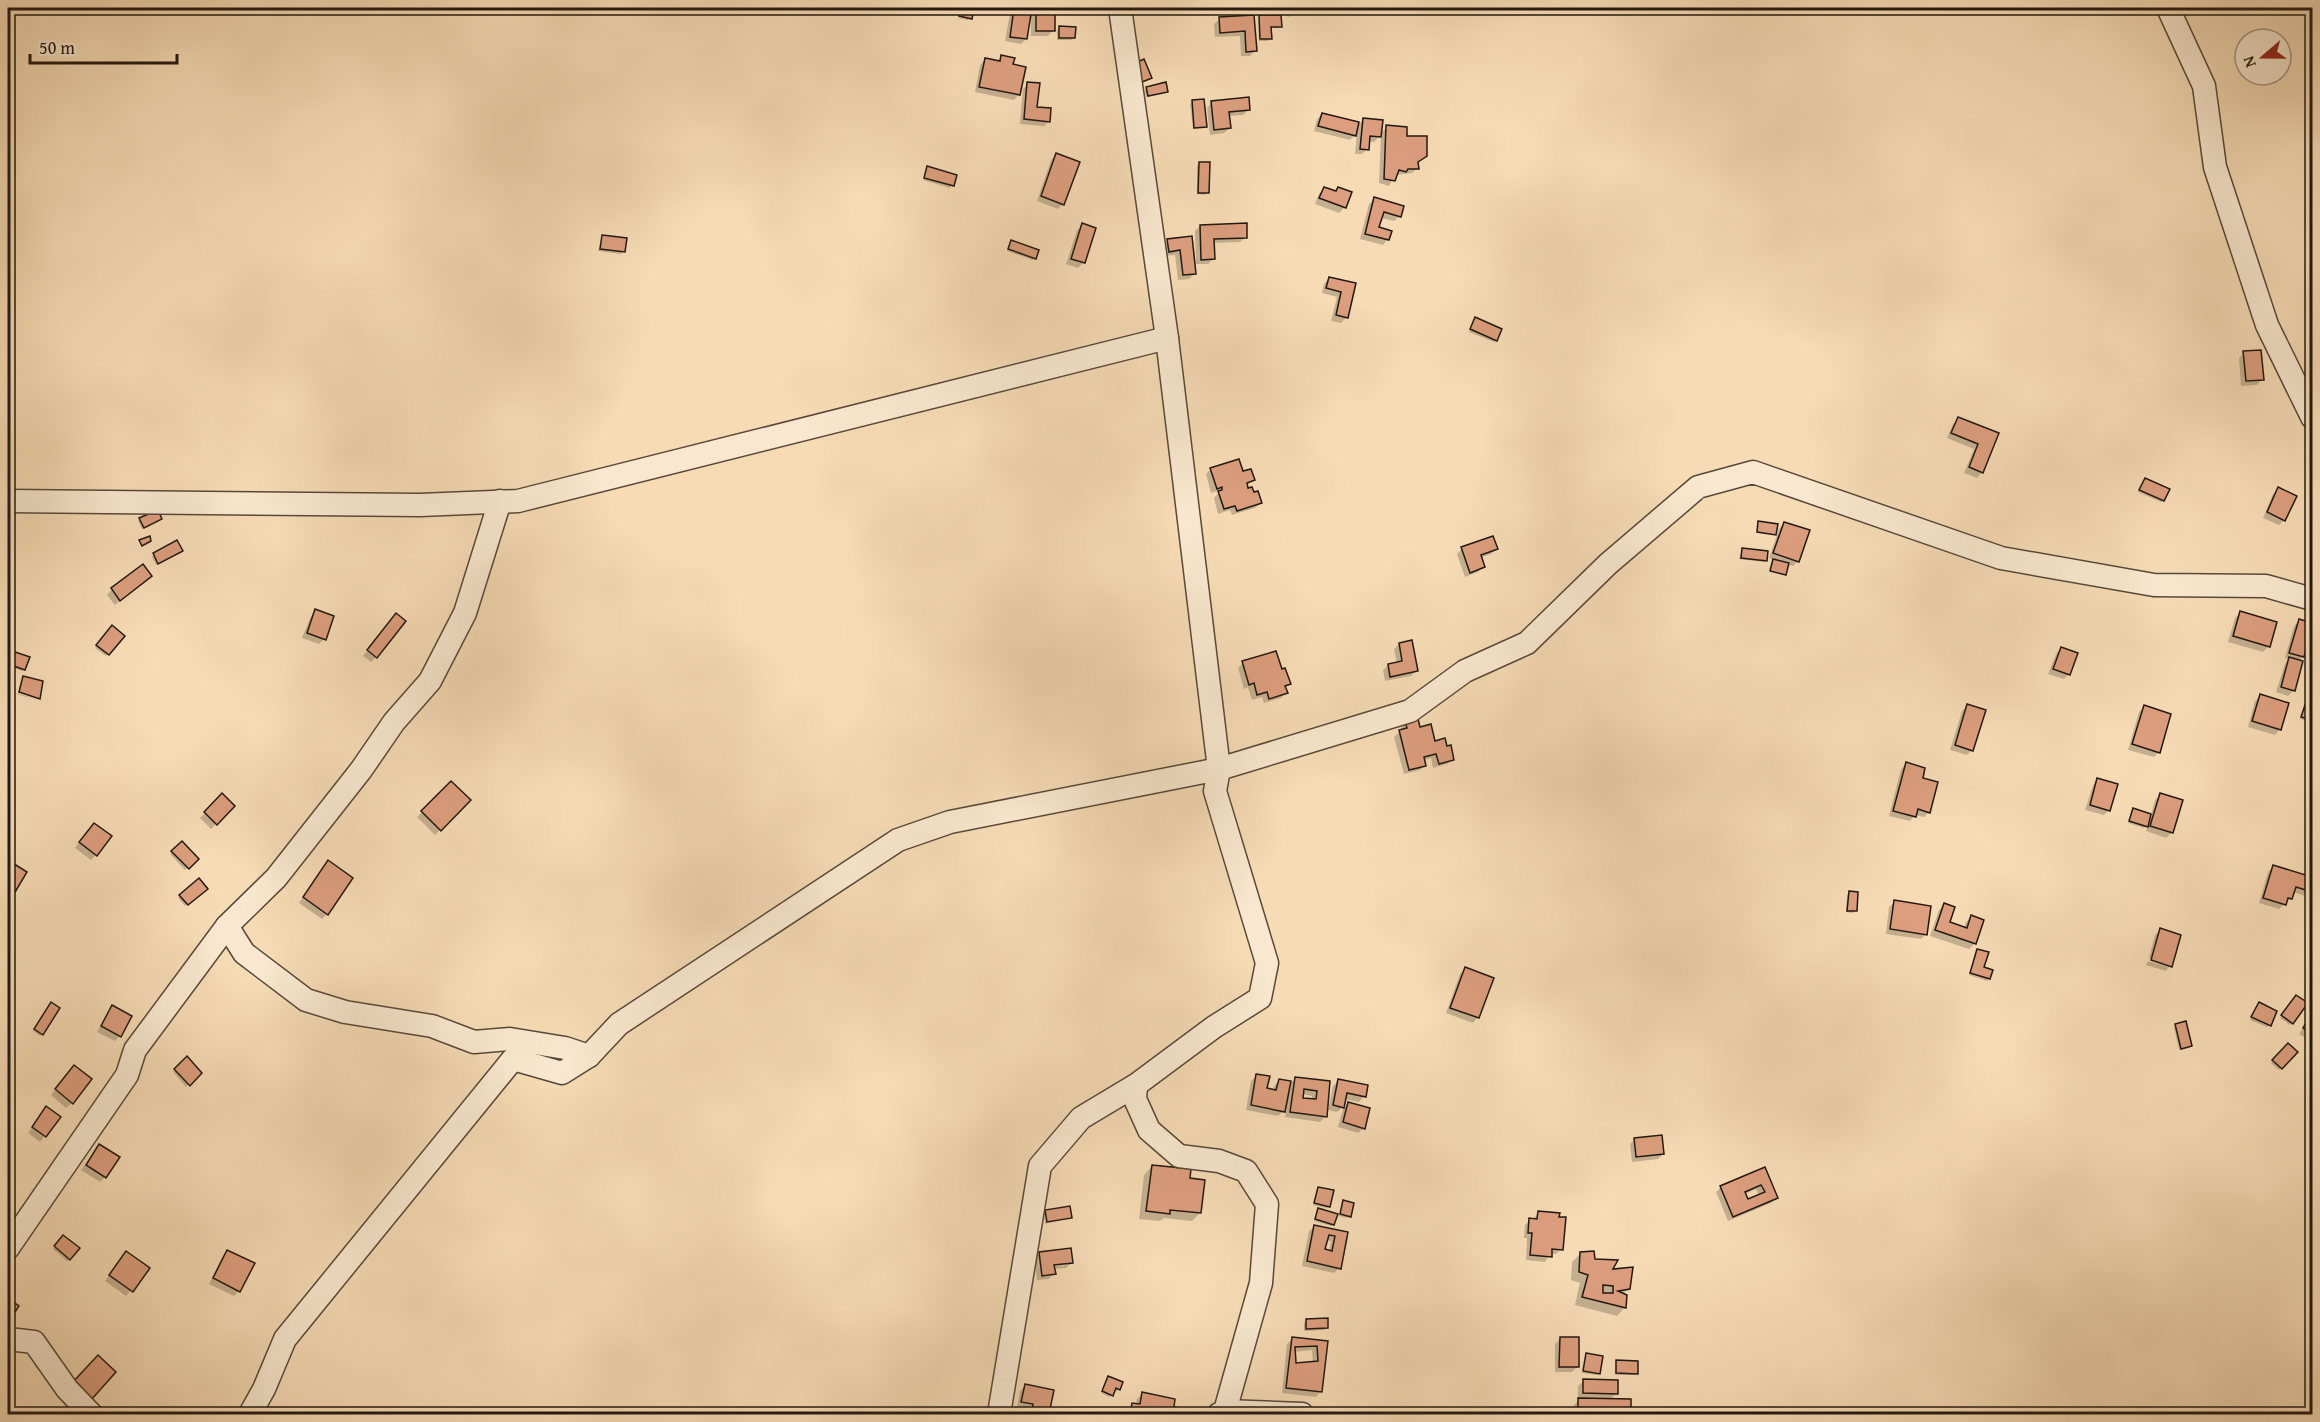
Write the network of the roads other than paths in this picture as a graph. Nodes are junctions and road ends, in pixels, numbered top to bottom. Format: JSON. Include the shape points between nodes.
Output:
{"nodes":[{"id":1,"x":1120,"y":8,"type":"edge"},
{"id":2,"x":2168,"y":8,"type":"edge"},
{"id":3,"x":1167,"y":338,"type":"junction"},
{"id":4,"x":2313,"y":417,"type":"edge"},
{"id":5,"x":8,"y":501,"type":"edge"},
{"id":6,"x":500,"y":501,"type":"junction"},
{"id":7,"x":2313,"y":599,"type":"edge"},
{"id":8,"x":1219,"y":769,"type":"junction"},
{"id":9,"x":227,"y":926,"type":"junction"},
{"id":10,"x":589,"y":1056,"type":"junction"},
{"id":11,"x":1136,"y":1085,"type":"junction"},
{"id":12,"x":8,"y":1248,"type":"edge"},
{"id":13,"x":8,"y":1339,"type":"edge"},
{"id":14,"x":1222,"y":1413,"type":"edge"},
{"id":15,"x":91,"y":1414,"type":"edge"},
{"id":16,"x":250,"y":1414,"type":"edge"},
{"id":17,"x":999,"y":1414,"type":"edge"},
{"id":18,"x":1302,"y":1414,"type":"edge"}],
"edges":[{"from":1,"to":3,"type":"street"},
{"from":2,"to":4,"type":"street","via":[[2204,87],[2215,167],[2267,326]]},
{"from":3,"to":6,"type":"street","via":[[518,501]]},
{"from":3,"to":8,"type":"street"},
{"from":5,"to":6,"type":"street","via":[[408,505]]},
{"from":6,"to":9,"type":"street","via":[[465,613],[430,681],[394,722],[276,878]]},
{"from":7,"to":8,"type":"street","via":[[2266,586],[2154,585],[2001,558],[1753,472],[1698,487],[1608,564],[1527,643],[1465,671],[1410,711]]},
{"from":8,"to":10,"type":"street","via":[[950,822],[898,840],[619,1024]]},
{"from":8,"to":11,"type":"street","via":[[1215,790],[1267,963],[1260,998]]},
{"from":9,"to":10,"type":"street","via":[[244,953],[306,1000],[345,1012],[432,1026],[474,1042],[510,1039]]},
{"from":9,"to":12,"type":"street","via":[[135,1050],[127,1075]]},
{"from":10,"to":16,"type":"street","via":[[562,1073],[513,1059],[285,1339]]},
{"from":11,"to":14,"type":"street","via":[[1135,1100],[1149,1130],[1179,1155],[1219,1161],[1246,1172],[1267,1204],[1261,1283]]},
{"from":11,"to":17,"type":"street","via":[[1081,1118],[1040,1166]]},
{"from":13,"to":15,"type":"street","via":[[34,1342],[67,1389]]},
{"from":14,"to":18,"type":"street"}]}
